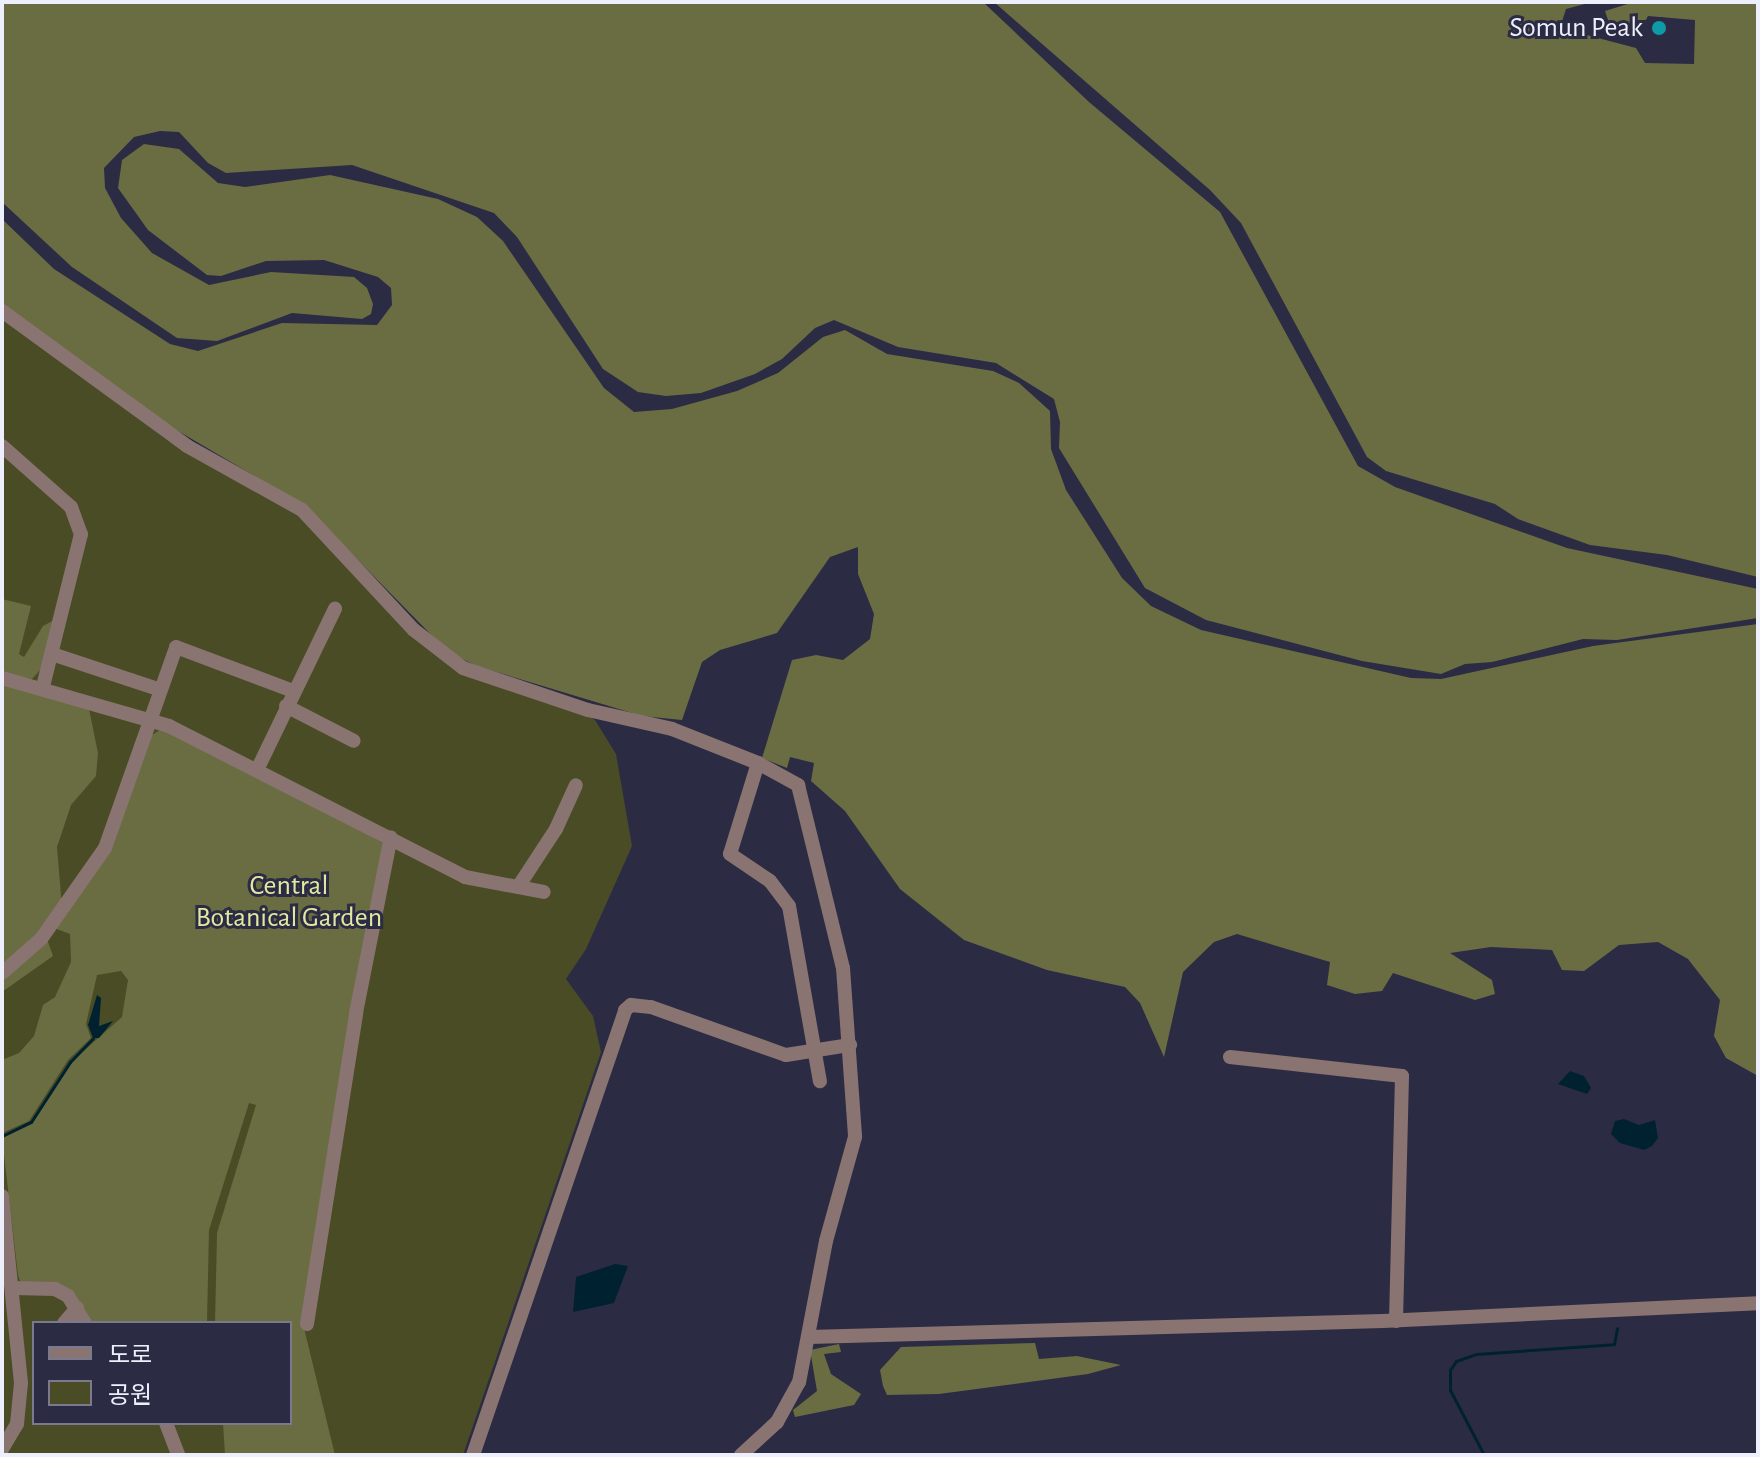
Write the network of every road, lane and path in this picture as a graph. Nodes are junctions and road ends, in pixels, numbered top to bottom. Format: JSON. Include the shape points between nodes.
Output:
{"nodes":[{"id":1,"x":2,"y":311,"type":"edge"},
{"id":2,"x":2,"y":446,"type":"edge"},
{"id":3,"x":335,"y":609,"type":"dead end"},
{"id":4,"x":52,"y":654,"type":"junction"},
{"id":5,"x":2,"y":678,"type":"edge"},
{"id":6,"x":43,"y":686,"type":"junction"},
{"id":7,"x":158,"y":689,"type":"junction"},
{"id":8,"x":293,"y":691,"type":"junction"},
{"id":9,"x":286,"y":706,"type":"junction"},
{"id":10,"x":151,"y":718,"type":"junction"},
{"id":11,"x":354,"y":741,"type":"dead end"},
{"id":12,"x":758,"y":763,"type":"junction"},
{"id":13,"x":258,"y":768,"type":"junction"},
{"id":14,"x":576,"y":785,"type":"dead end"},
{"id":15,"x":391,"y":837,"type":"junction"},
{"id":16,"x":520,"y":884,"type":"junction"},
{"id":17,"x":544,"y":892,"type":"dead end"},
{"id":18,"x":2,"y":973,"type":"edge"},
{"id":19,"x":850,"y":1045,"type":"junction"},
{"id":20,"x":815,"y":1051,"type":"junction"},
{"id":21,"x":1230,"y":1057,"type":"dead end"},
{"id":22,"x":820,"y":1081,"type":"dead end"},
{"id":23,"x":2,"y":1196,"type":"edge"},
{"id":24,"x":14,"y":1288,"type":"junction"},
{"id":25,"x":1758,"y":1303,"type":"edge"},
{"id":26,"x":77,"y":1308,"type":"junction"},
{"id":27,"x":66,"y":1321,"type":"edge"},
{"id":28,"x":84,"y":1321,"type":"edge"},
{"id":29,"x":1396,"y":1321,"type":"junction"},
{"id":30,"x":307,"y":1324,"type":"dead end"},
{"id":31,"x":26,"y":1333,"type":"edge"},
{"id":32,"x":809,"y":1337,"type":"junction"},
{"id":33,"x":167,"y":1425,"type":"edge"},
{"id":34,"x":2,"y":1449,"type":"edge"},
{"id":35,"x":178,"y":1455,"type":"edge"},
{"id":36,"x":473,"y":1455,"type":"edge"},
{"id":37,"x":741,"y":1455,"type":"edge"}],
"edges":[{"from":1,"to":12,"type":"street","via":[[187,446],[302,510],[414,630],[463,668],[598,713],[672,729]]},
{"from":2,"to":4,"type":"street","via":[[71,507],[81,534]]},
{"from":3,"to":8,"type":"street"},
{"from":4,"to":6,"type":"street"},
{"from":4,"to":7,"type":"street"},
{"from":5,"to":6,"type":"street"},
{"from":6,"to":10,"type":"street"},
{"from":7,"to":8,"type":"street","via":[[176,647]]},
{"from":7,"to":10,"type":"street"},
{"from":8,"to":9,"type":"street"},
{"from":9,"to":11,"type":"street"},
{"from":9,"to":13,"type":"street"},
{"from":10,"to":13,"type":"street"},
{"from":10,"to":18,"type":"street","via":[[127,797],[99,858],[41,939]]},
{"from":12,"to":19,"type":"street","via":[[789,777],[802,795],[843,968]]},
{"from":12,"to":20,"type":"street","via":[[730,854],[770,881],[789,906]]},
{"from":13,"to":15,"type":"street"},
{"from":14,"to":16,"type":"street","via":[[543,852]]},
{"from":15,"to":16,"type":"street","via":[[465,877]]},
{"from":15,"to":30,"type":"street","via":[[356,1013]]},
{"from":16,"to":17,"type":"street"},
{"from":19,"to":20,"type":"street"},
{"from":19,"to":32,"type":"street","via":[[855,1137],[826,1241]]},
{"from":20,"to":22,"type":"street"},
{"from":20,"to":36,"type":"street","via":[[786,1055],[651,1007],[631,1005],[625,1010]]},
{"from":21,"to":29,"type":"street","via":[[1402,1076]]},
{"from":23,"to":24,"type":"street"},
{"from":24,"to":26,"type":"street","via":[[55,1289]]},
{"from":24,"to":31,"type":"street"},
{"from":25,"to":29,"type":"street"},
{"from":26,"to":27,"type":"street"},
{"from":26,"to":28,"type":"street"},
{"from":29,"to":32,"type":"street"},
{"from":31,"to":34,"type":"street","via":[[20,1412],[14,1434]]},
{"from":32,"to":37,"type":"street","via":[[787,1407]]},
{"from":33,"to":35,"type":"street"}]}
